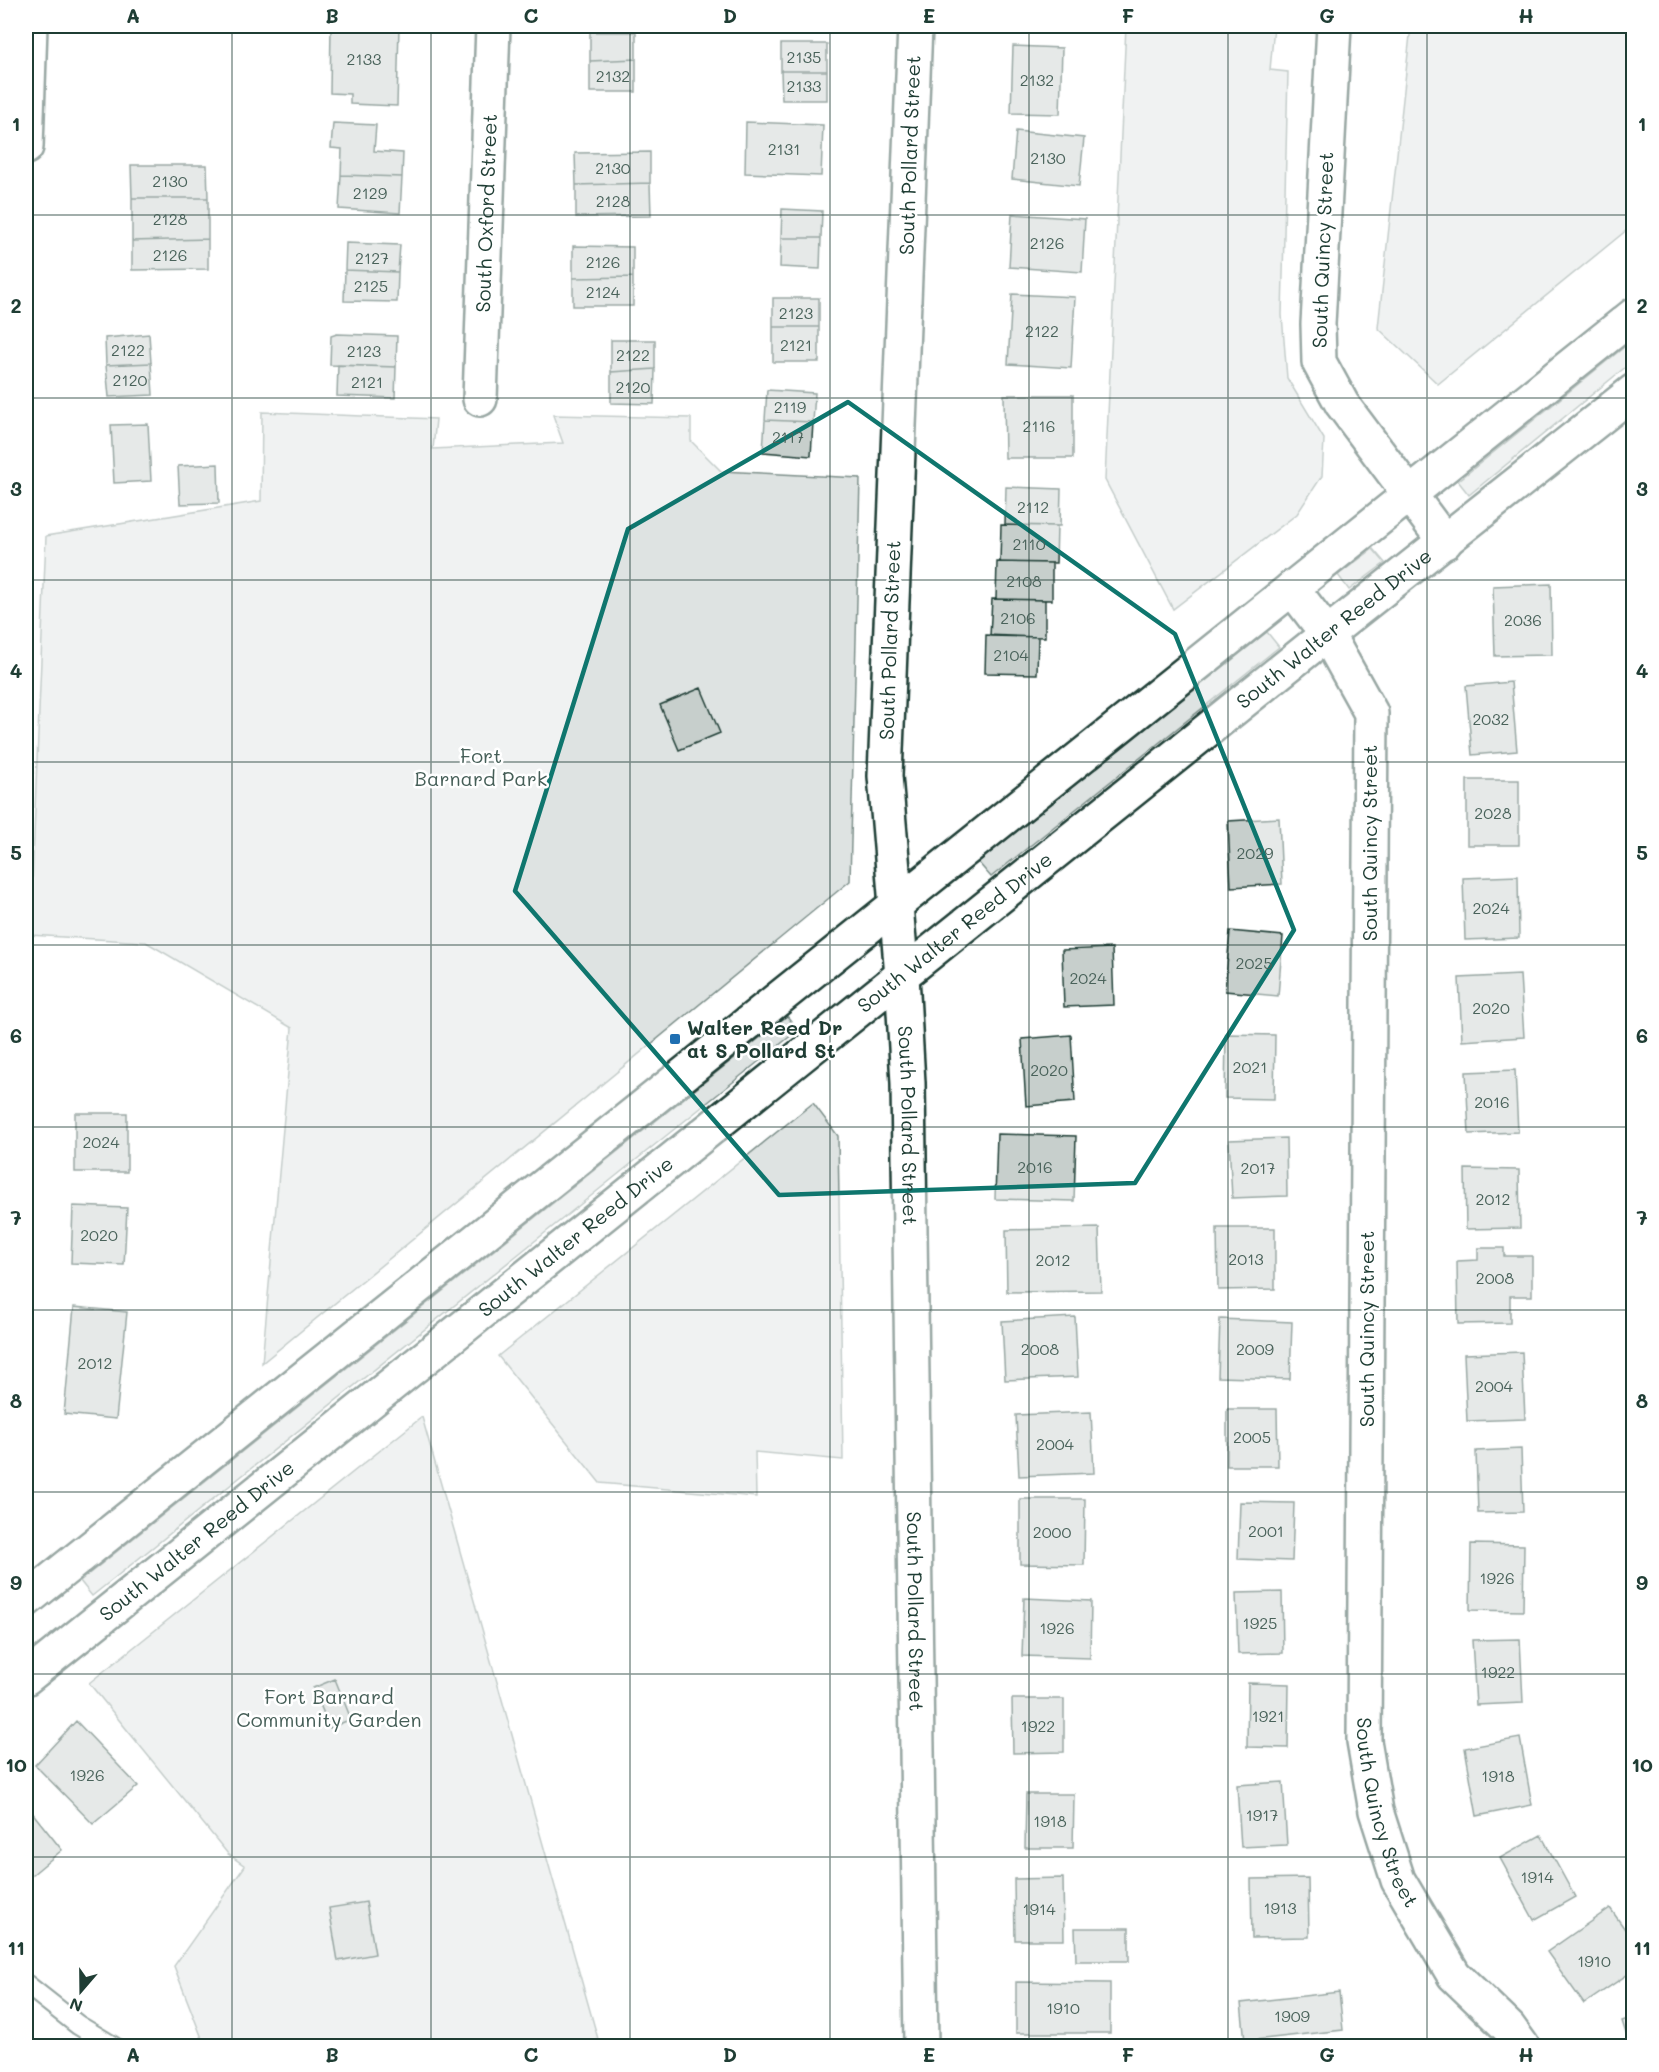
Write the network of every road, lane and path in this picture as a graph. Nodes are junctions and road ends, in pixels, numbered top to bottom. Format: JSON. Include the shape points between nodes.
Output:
{"nodes":[{"id":1,"x":30,"y":26,"type":"edge"},
{"id":2,"x":493,"y":26,"type":"edge"},
{"id":3,"x":915,"y":26,"type":"edge"},
{"id":4,"x":1334,"y":26,"type":"edge"},
{"id":5,"x":26,"y":147,"type":"edge"},
{"id":6,"x":1634,"y":315,"type":"edge"},
{"id":7,"x":1634,"y":391,"type":"edge"},
{"id":8,"x":480,"y":399,"type":"dead end"},
{"id":9,"x":1410,"y":494,"type":"junction"},
{"id":10,"x":1445,"y":542,"type":"junction"},
{"id":11,"x":1292,"y":588,"type":"junction"},
{"id":12,"x":1327,"y":634,"type":"junction"},
{"id":13,"x":896,"y":904,"type":"junction"},
{"id":14,"x":902,"y":976,"type":"junction"},
{"id":15,"x":26,"y":1600,"type":"edge"},
{"id":16,"x":28,"y":1671,"type":"edge"},
{"id":17,"x":26,"y":1984,"type":"edge"},
{"id":18,"x":114,"y":2046,"type":"edge"},
{"id":19,"x":921,"y":2046,"type":"edge"},
{"id":20,"x":1522,"y":2046,"type":"edge"}],
"edges":[{"from":1,"to":5,"type":"street"},
{"from":2,"to":8,"type":"street","name":"South Oxford Street"},
{"from":3,"to":13,"type":"street","name":"South Pollard Street","via":[[885,776]]},
{"from":4,"to":9,"type":"street","name":"South Quincy Street","via":[[1319,362],[1342,404]]},
{"from":6,"to":9,"type":"street"},
{"from":7,"to":10,"type":"street","name":"South Walter Reed Drive"},
{"from":9,"to":10,"type":"street","name":"South Quincy Street"},
{"from":9,"to":11,"type":"street"},
{"from":10,"to":12,"type":"street","name":"South Walter Reed Drive"},
{"from":11,"to":12,"type":"street","name":"South Quincy Street"},
{"from":11,"to":13,"type":"street"},
{"from":12,"to":14,"type":"street","name":"South Walter Reed Drive"},
{"from":12,"to":20,"type":"street","name":"South Quincy Street","via":[[1371,713],[1364,1741],[1376,1811],[1398,1880],[1454,1975],[1509,2028]]},
{"from":13,"to":14,"type":"street","name":"South Pollard Street"},
{"from":13,"to":15,"type":"street"},
{"from":14,"to":16,"type":"street","name":"South Walter Reed Drive"},
{"from":14,"to":19,"type":"street","name":"South Pollard Street","via":[[908,1083]]},
{"from":17,"to":18,"type":"lane","via":[[78,2025]]}]}
